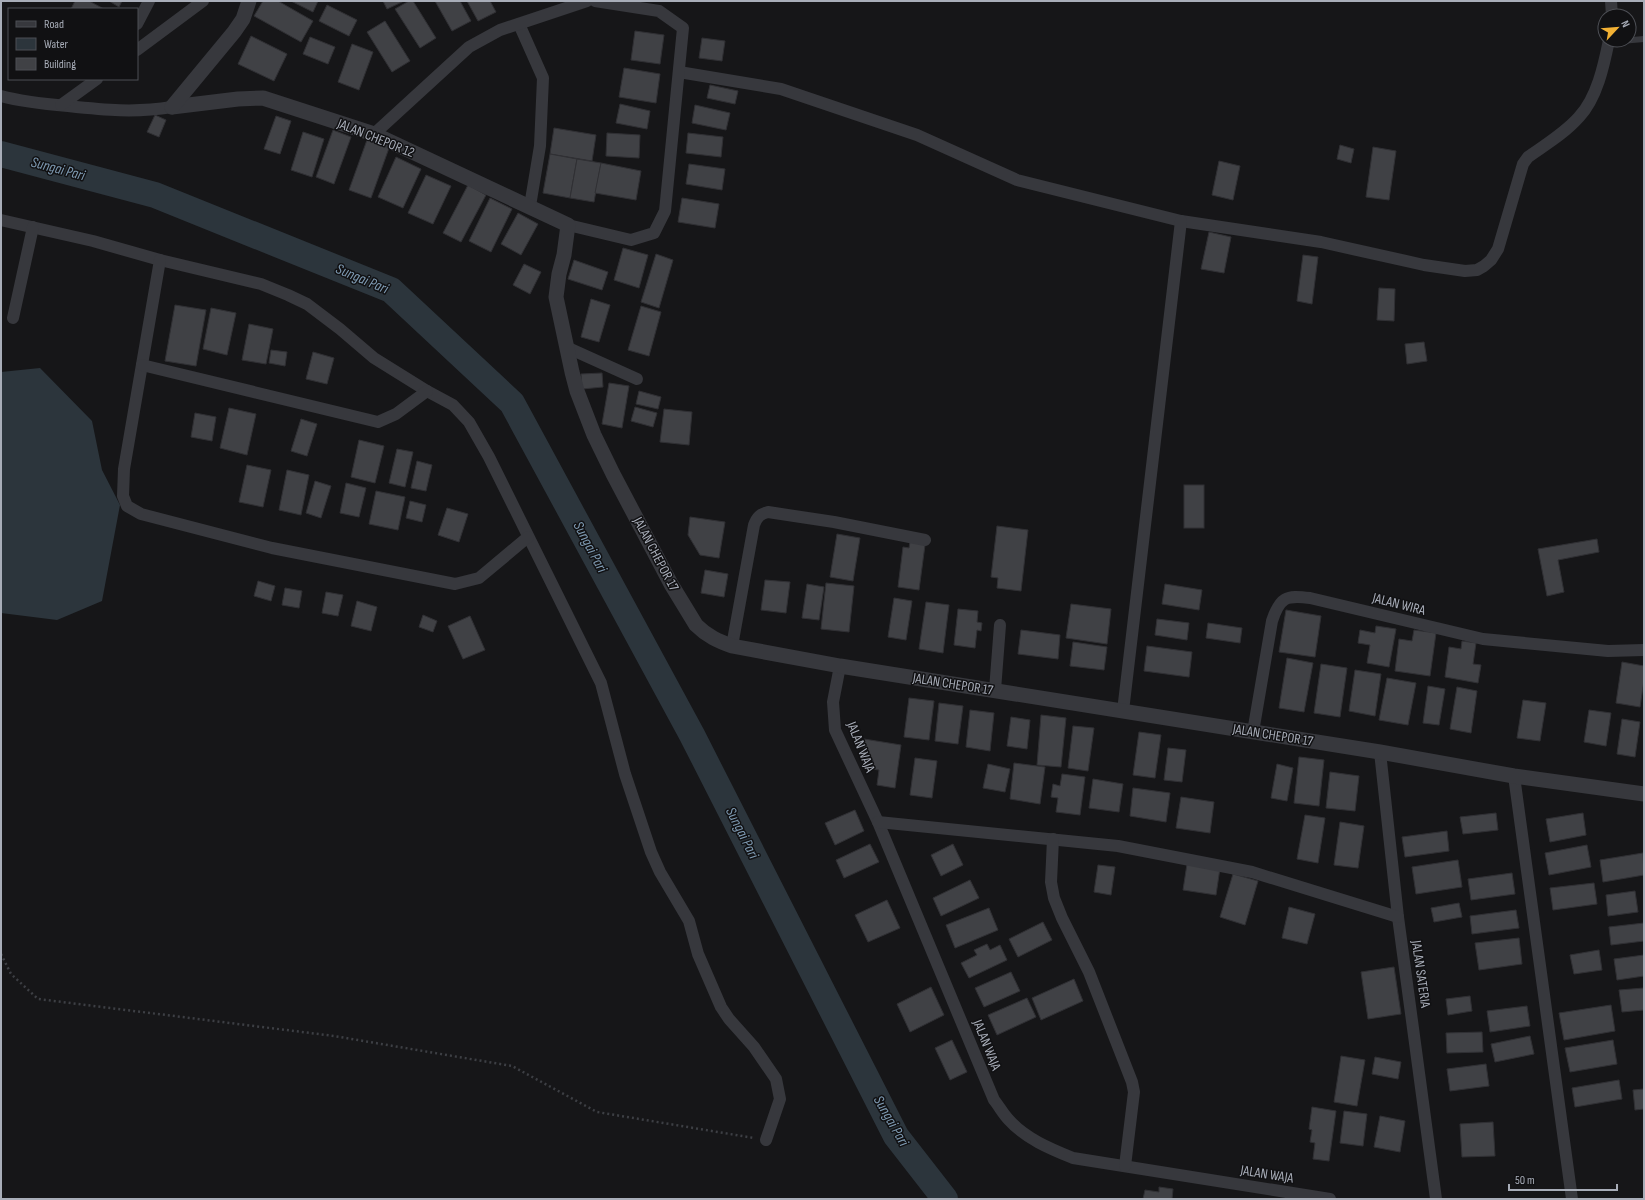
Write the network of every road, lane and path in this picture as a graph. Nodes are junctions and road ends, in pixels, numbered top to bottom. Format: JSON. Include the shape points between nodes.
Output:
{"nodes":[{"id":1,"x":149,"y":1,"type":"edge"},
{"id":2,"x":203,"y":1,"type":"edge"},
{"id":3,"x":249,"y":1,"type":"edge"},
{"id":4,"x":587,"y":1,"type":"edge"},
{"id":5,"x":595,"y":1,"type":"edge"},
{"id":6,"x":138,"y":22,"type":"edge"},
{"id":7,"x":519,"y":24,"type":"junction"},
{"id":8,"x":1607,"y":48,"type":"edge"},
{"id":9,"x":138,"y":49,"type":"edge"},
{"id":10,"x":678,"y":72,"type":"junction"},
{"id":11,"x":96,"y":80,"type":"edge"},
{"id":12,"x":1,"y":96,"type":"edge"},
{"id":13,"x":62,"y":105,"type":"junction"},
{"id":14,"x":172,"y":107,"type":"junction"},
{"id":15,"x":374,"y":134,"type":"junction"},
{"id":16,"x":530,"y":206,"type":"junction"},
{"id":17,"x":1,"y":220,"type":"edge"},
{"id":18,"x":1181,"y":221,"type":"junction"},
{"id":19,"x":568,"y":225,"type":"junction"},
{"id":20,"x":33,"y":227,"type":"junction"},
{"id":21,"x":160,"y":260,"type":"junction"},
{"id":22,"x":13,"y":318,"type":"dead end"},
{"id":23,"x":566,"y":347,"type":"junction"},
{"id":24,"x":142,"y":365,"type":"junction"},
{"id":25,"x":636,"y":379,"type":"dead end"},
{"id":26,"x":428,"y":391,"type":"junction"},
{"id":27,"x":528,"y":537,"type":"junction"},
{"id":28,"x":925,"y":540,"type":"dead end"},
{"id":29,"x":1000,"y":624,"type":"dead end"},
{"id":30,"x":732,"y":646,"type":"junction"},
{"id":31,"x":1644,"y":650,"type":"edge"},
{"id":32,"x":840,"y":666,"type":"junction"},
{"id":33,"x":996,"y":690,"type":"junction"},
{"id":34,"x":1123,"y":711,"type":"junction"},
{"id":35,"x":1253,"y":732,"type":"junction"},
{"id":36,"x":1380,"y":752,"type":"junction"},
{"id":37,"x":1514,"y":776,"type":"junction"},
{"id":38,"x":1644,"y":794,"type":"edge"},
{"id":39,"x":878,"y":822,"type":"junction"},
{"id":40,"x":1053,"y":839,"type":"junction"},
{"id":41,"x":1398,"y":917,"type":"junction"},
{"id":42,"x":1,"y":954,"type":"edge"},
{"id":43,"x":766,"y":1140,"type":"joint"},
{"id":44,"x":1125,"y":1166,"type":"junction"},
{"id":45,"x":1330,"y":1199,"type":"edge"},
{"id":46,"x":1436,"y":1199,"type":"edge"},
{"id":47,"x":1572,"y":1199,"type":"edge"}],
"edges":[{"from":1,"to":6,"type":"street"},
{"from":2,"to":9,"type":"street"},
{"from":3,"to":14,"type":"street","via":[[243,19],[234,32]]},
{"from":4,"to":7,"type":"street"},
{"from":5,"to":10,"type":"street","via":[[659,11],[683,28]]},
{"from":7,"to":15,"type":"street","via":[[500,30],[469,47]]},
{"from":7,"to":16,"type":"street","via":[[543,78],[540,146]]},
{"from":8,"to":18,"type":"street","via":[[1601,71],[1586,107],[1579,117],[1528,157],[1523,164],[1498,249],[1491,260],[1476,270],[1465,271],[1424,265],[1322,242]]},
{"from":10,"to":18,"type":"street","via":[[781,89],[917,136],[1017,180]]},
{"from":10,"to":19,"type":"street","via":[[665,211],[654,233],[631,240]]},
{"from":11,"to":13,"type":"street"},
{"from":12,"to":13,"type":"street"},
{"from":13,"to":14,"type":"street","via":[[128,112]]},
{"from":14,"to":15,"type":"street","name":"JALAN CHEPOR 12","via":[[263,98]]},
{"from":15,"to":16,"type":"street","name":"JALAN CHEPOR 12"},
{"from":16,"to":19,"type":"street","name":"JALAN CHEPOR 12"},
{"from":17,"to":20,"type":"street"},
{"from":18,"to":34,"type":"street"},
{"from":19,"to":23,"type":"street","name":"JALAN CHEPOR 17","via":[[556,288]]},
{"from":20,"to":21,"type":"street"},
{"from":20,"to":22,"type":"street"},
{"from":21,"to":24,"type":"street"},
{"from":21,"to":26,"type":"street","via":[[261,284],[288,294],[307,304],[374,358]]},
{"from":23,"to":25,"type":"street"},
{"from":23,"to":30,"type":"street","name":"JALAN CHEPOR 17","via":[[577,391],[594,436],[671,584],[699,628]]},
{"from":24,"to":26,"type":"street","via":[[378,422],[396,414]]},
{"from":24,"to":27,"type":"street","via":[[124,469],[123,496],[127,506],[141,514],[272,548],[455,584],[479,578]]},
{"from":26,"to":27,"type":"street","via":[[453,405],[469,422]]},
{"from":27,"to":43,"type":"street","via":[[601,683],[625,774],[651,852],[689,921],[698,954],[721,1007],[776,1079],[780,1099]]},
{"from":28,"to":30,"type":"street","via":[[827,521],[763,513],[757,517],[754,525]]},
{"from":29,"to":33,"type":"street"},
{"from":30,"to":32,"type":"street","name":"JALAN CHEPOR 17"},
{"from":31,"to":35,"type":"street","name":"JALAN WIRA","via":[[1608,651],[1483,639],[1310,598],[1291,597],[1280,602],[1272,620]]},
{"from":32,"to":33,"type":"street","name":"JALAN CHEPOR 17"},
{"from":32,"to":39,"type":"street","name":"JALAN WAJA","via":[[833,702],[835,730]]},
{"from":33,"to":34,"type":"street","name":"JALAN CHEPOR 17"},
{"from":34,"to":35,"type":"street","name":"JALAN CHEPOR 17"},
{"from":35,"to":36,"type":"street","name":"JALAN CHEPOR 17"},
{"from":36,"to":37,"type":"street","name":"JALAN CHEPOR 17"},
{"from":36,"to":41,"type":"street","name":"JALAN SATERIA"},
{"from":37,"to":38,"type":"street","name":"JALAN CHEPOR 17"},
{"from":37,"to":47,"type":"street"},
{"from":39,"to":40,"type":"street"},
{"from":39,"to":44,"type":"street","name":"JALAN WAJA","via":[[994,1100],[1008,1120],[1026,1135],[1073,1158]]},
{"from":40,"to":41,"type":"street","via":[[1118,846],[1252,872]]},
{"from":40,"to":44,"type":"street","via":[[1054,898],[1089,972],[1132,1082],[1133,1104]]},
{"from":41,"to":46,"type":"street","name":"JALAN SATERIA"},
{"from":42,"to":43,"type":"path","via":[[11,974],[38,999],[334,1036],[512,1066],[597,1112]]},
{"from":44,"to":45,"type":"street","name":"JALAN WAJA"}]}
